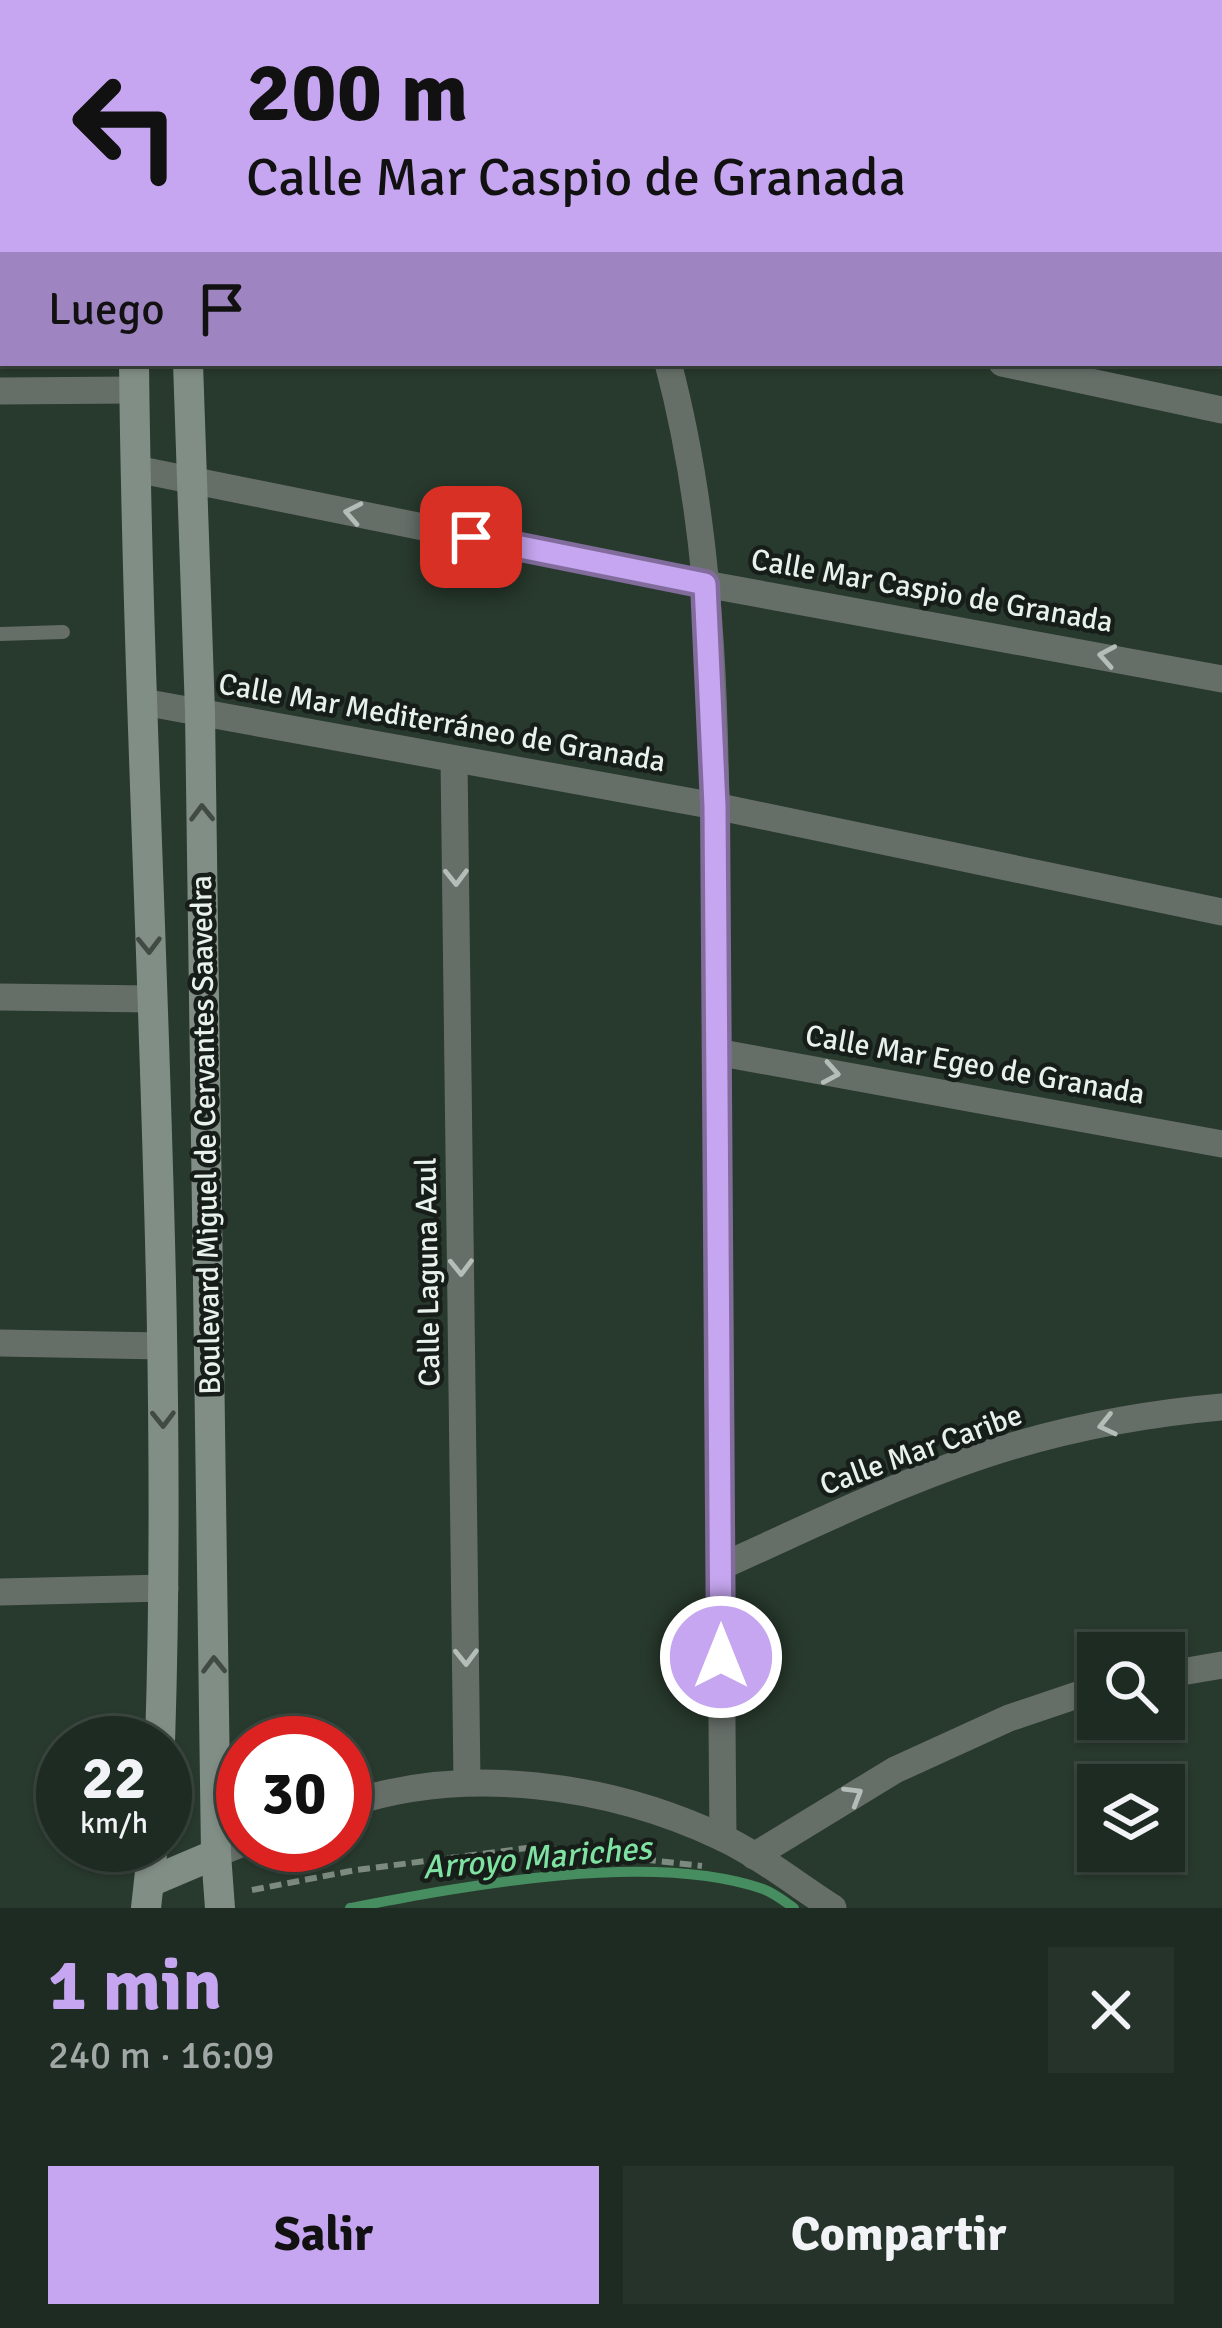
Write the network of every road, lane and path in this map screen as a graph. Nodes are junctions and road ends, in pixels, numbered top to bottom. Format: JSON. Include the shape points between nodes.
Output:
{"nodes":[{"id":1,"x":188,"y":366,"type":"edge"},
{"id":2,"x":669,"y":366,"type":"edge"},
{"id":3,"x":1016,"y":366,"type":"edge"},
{"id":4,"x":134,"y":376,"type":"edge"},
{"id":5,"x":0,"y":391,"type":"edge"},
{"id":6,"x":1222,"y":410,"type":"edge"},
{"id":7,"x":136,"y":469,"type":"junction"},
{"id":8,"x":190,"y":481,"type":"junction"},
{"id":9,"x":705,"y":584,"type":"junction"},
{"id":10,"x":63,"y":632,"type":"dead end"},
{"id":11,"x":0,"y":634,"type":"edge"},
{"id":12,"x":1222,"y":679,"type":"edge"},
{"id":13,"x":143,"y":702,"type":"junction"},
{"id":14,"x":200,"y":712,"type":"junction"},
{"id":15,"x":454,"y":760,"type":"junction"},
{"id":16,"x":715,"y":806,"type":"junction"},
{"id":17,"x":1222,"y":911,"type":"edge"},
{"id":18,"x":0,"y":997,"type":"edge"},
{"id":19,"x":150,"y":999,"type":"junction"},
{"id":20,"x":716,"y":1052,"type":"junction"},
{"id":21,"x":1222,"y":1144,"type":"edge"},
{"id":22,"x":0,"y":1343,"type":"edge"},
{"id":23,"x":163,"y":1346,"type":"junction"},
{"id":24,"x":1222,"y":1407,"type":"edge"},
{"id":25,"x":720,"y":1567,"type":"junction"},
{"id":26,"x":165,"y":1588,"type":"junction"},
{"id":27,"x":0,"y":1592,"type":"edge"},
{"id":28,"x":1222,"y":1665,"type":"edge"},
{"id":29,"x":1185,"y":1671,"type":"edge"},
{"id":30,"x":1077,"y":1695,"type":"edge"},
{"id":31,"x":161,"y":1716,"type":"edge"},
{"id":32,"x":227,"y":1716,"type":"edge"},
{"id":33,"x":467,"y":1782,"type":"junction"},
{"id":34,"x":372,"y":1799,"type":"edge"},
{"id":35,"x":723,"y":1838,"type":"junction"},
{"id":36,"x":216,"y":1856,"type":"edge"},
{"id":37,"x":754,"y":1856,"type":"junction"},
{"id":38,"x":720,"y":1868,"type":"dead end"},
{"id":39,"x":226,"y":1872,"type":"edge"},
{"id":40,"x":148,"y":1895,"type":"edge"},
{"id":41,"x":220,"y":1902,"type":"edge"},
{"id":42,"x":833,"y":1908,"type":"edge"}],
"edges":[{"from":1,"to":8,"type":"main road","name":"Boulevard Miguel de Cervantes Saavedra"},
{"from":2,"to":9,"type":"street","via":[[688,445]]},
{"from":3,"to":6,"type":"street"},
{"from":4,"to":5,"type":"street"},
{"from":4,"to":7,"type":"main road","name":"Boulevard Miguel de Cervantes Saavedra"},
{"from":7,"to":8,"type":"street","name":"Calle Mar Caspio de Granada"},
{"from":7,"to":13,"type":"main road","name":"Boulevard Miguel de Cervantes Saavedra"},
{"from":9,"to":8,"type":"street","name":"Calle Mar Caspio de Granada","one_way":true},
{"from":8,"to":14,"type":"main road","name":"Boulevard Miguel de Cervantes Saavedra"},
{"from":12,"to":9,"type":"street","name":"Calle Mar Caspio de Granada","one_way":true},
{"from":9,"to":16,"type":"street"},
{"from":10,"to":11,"type":"lane"},
{"from":13,"to":14,"type":"street","name":"Calle Mar Mediterráneo de Granada"},
{"from":13,"to":19,"type":"main road","name":"Boulevard Miguel de Cervantes Saavedra","one_way":true},
{"from":14,"to":15,"type":"street","name":"Calle Mar Mediterráneo de Granada"},
{"from":32,"to":14,"type":"main road","name":"Boulevard Miguel de Cervantes Saavedra","one_way":true},
{"from":15,"to":16,"type":"street","name":"Calle Mar Mediterráneo de Granada"},
{"from":15,"to":33,"type":"street","name":"Calle Laguna Azul","one_way":true},
{"from":16,"to":17,"type":"street","name":"Calle Mar Mediterráneo de Granada"},
{"from":16,"to":20,"type":"street"},
{"from":18,"to":19,"type":"street"},
{"from":19,"to":23,"type":"main road","name":"Boulevard Miguel de Cervantes Saavedra"},
{"from":20,"to":21,"type":"street","name":"Calle Mar Egeo de Granada","one_way":true},
{"from":20,"to":25,"type":"street"},
{"from":22,"to":23,"type":"street"},
{"from":23,"to":26,"type":"main road","name":"Boulevard Miguel de Cervantes Saavedra","one_way":true},
{"from":24,"to":25,"type":"street","name":"Calle Mar Caribe","one_way":true,"via":[[1012,1446]]},
{"from":25,"to":35,"type":"street"},
{"from":26,"to":27,"type":"street"},
{"from":26,"to":31,"type":"main road","name":"Boulevard Miguel de Cervantes Saavedra"},
{"from":28,"to":29,"type":"street"},
{"from":37,"to":30,"type":"street","one_way":true,"via":[[895,1770]]},
{"from":33,"to":34,"type":"street"},
{"from":33,"to":35,"type":"street","via":[[623,1802]]},
{"from":35,"to":37,"type":"street"},
{"from":36,"to":40,"type":"main road"},
{"from":37,"to":42,"type":"street"},
{"from":38,"to":41,"type":"path","via":[[535,1847],[356,1870]]},
{"from":39,"to":41,"type":"main road","name":"Boulevard Miguel de Cervantes Saavedra"}]}
